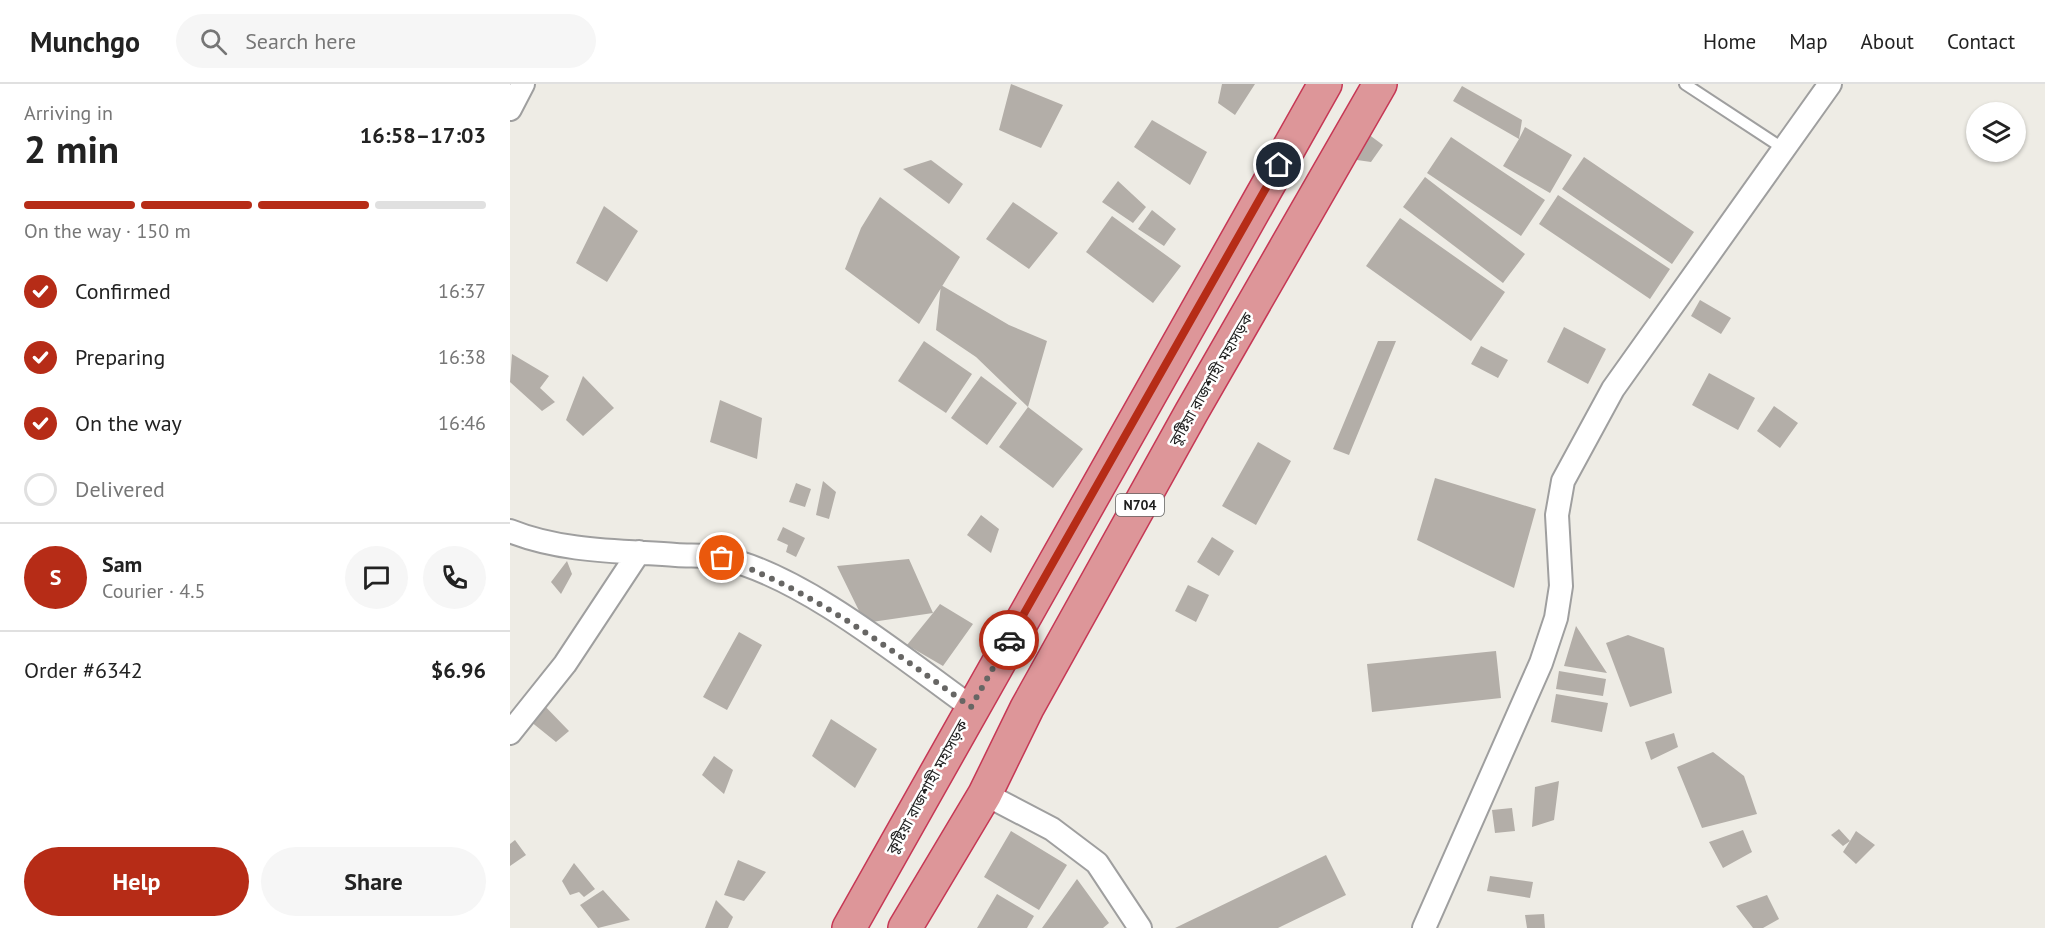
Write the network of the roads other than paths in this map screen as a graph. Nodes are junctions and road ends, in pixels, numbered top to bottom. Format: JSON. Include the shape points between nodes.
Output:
{"nodes":[{"id":1,"x":523,"y":84,"type":"edge"},
{"id":2,"x":1325,"y":84,"type":"edge"},
{"id":3,"x":1380,"y":84,"type":"edge"},
{"id":4,"x":1685,"y":84,"type":"edge"},
{"id":5,"x":1830,"y":84,"type":"edge"},
{"id":6,"x":510,"y":109,"type":"edge"},
{"id":7,"x":1784,"y":149,"type":"junction"},
{"id":8,"x":510,"y":531,"type":"edge"},
{"id":9,"x":639,"y":552,"type":"junction"},
{"id":10,"x":971,"y":707,"type":"junction"},
{"id":11,"x":510,"y":733,"type":"edge"},
{"id":12,"x":985,"y":794,"type":"junction"},
{"id":13,"x":892,"y":850,"type":"junction"},
{"id":14,"x":934,"y":878,"type":"junction"},
{"id":15,"x":849,"y":928,"type":"edge"},
{"id":16,"x":905,"y":928,"type":"edge"},
{"id":17,"x":1140,"y":928,"type":"edge"},
{"id":18,"x":1424,"y":928,"type":"edge"}],
"edges":[{"from":1,"to":6,"type":"street"},
{"from":2,"to":10,"type":"highway","name":"কুষ্টিয়া রাজশাহী মহাসড়ক","number":"N704"},
{"from":3,"to":12,"type":"highway","name":"কুষ্টিয়া রাজশাহী মহাসড়ক","number":"N704","via":[[1027,708]]},
{"from":4,"to":7,"type":"lane"},
{"from":5,"to":7,"type":"street"},
{"from":7,"to":18,"type":"street","via":[[1613,389],[1563,481],[1557,515],[1561,586],[1556,618],[1542,663]]},
{"from":8,"to":9,"type":"street","via":[[533,540]]},
{"from":9,"to":10,"type":"street","via":[[722,558],[767,574],[823,604]]},
{"from":9,"to":11,"type":"street","via":[[565,664]]},
{"from":10,"to":13,"type":"highway","name":"কুষ্টিয়া রাজশাহী মহাসড়ক","number":"N704"},
{"from":12,"to":14,"type":"highway","name":"কুষ্টিয়া রাজশাহী মহাসড়ক","number":"N704"},
{"from":12,"to":17,"type":"street","via":[[1052,829],[1097,863]]},
{"from":13,"to":14,"type":"highway"},
{"from":13,"to":15,"type":"highway","name":"কুষ্টিয়া রাজশাহী মহাসড়ক","number":"N704"},
{"from":14,"to":16,"type":"highway","name":"কুষ্টিয়া রাজশাহী মহাসড়ক","number":"N704"}]}
